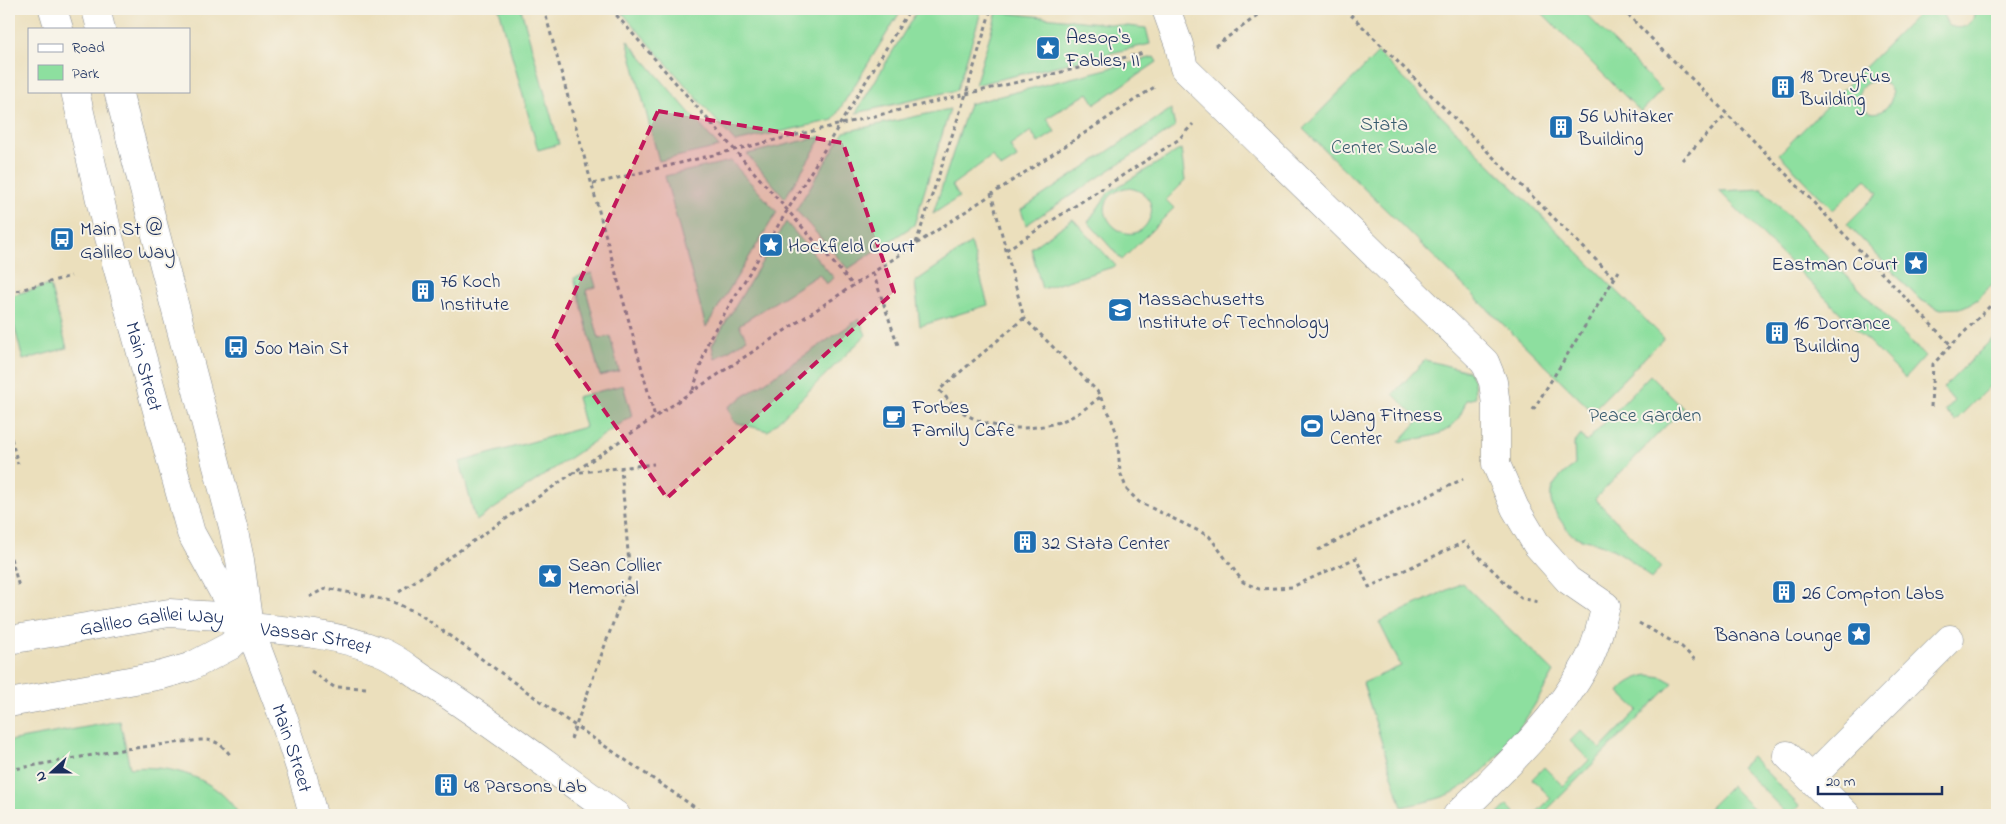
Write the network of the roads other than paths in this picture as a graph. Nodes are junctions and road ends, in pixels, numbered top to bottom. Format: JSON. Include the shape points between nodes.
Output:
{"nodes":[{"id":1,"x":53,"y":9,"type":"edge"},
{"id":2,"x":96,"y":9,"type":"edge"},
{"id":3,"x":1166,"y":9,"type":"edge"},
{"id":4,"x":58,"y":28,"type":"edge"},
{"id":5,"x":101,"y":28,"type":"edge"},
{"id":6,"x":75,"y":92,"type":"edge"},
{"id":7,"x":118,"y":92,"type":"edge"},
{"id":8,"x":249,"y":627,"type":"junction"},
{"id":9,"x":1950,"y":639,"type":"dead end"},
{"id":10,"x":9,"y":640,"type":"edge"},
{"id":11,"x":9,"y":703,"type":"edge"},
{"id":12,"x":1787,"y":755,"type":"dead end"},
{"id":13,"x":1811,"y":778,"type":"junction"},
{"id":14,"x":314,"y":815,"type":"edge"},
{"id":15,"x":616,"y":815,"type":"edge"},
{"id":16,"x":1457,"y":815,"type":"edge"},
{"id":17,"x":1848,"y":815,"type":"edge"}],
"edges":[{"from":1,"to":4,"type":"main road"},
{"from":2,"to":5,"type":"main road"},
{"from":3,"to":16,"type":"main road","via":[[1182,56],[1215,100],[1484,362],[1493,382],[1496,405],[1496,464],[1515,508],[1536,545],[1568,580],[1606,606],[1589,659],[1556,712]]},
{"from":6,"to":8,"type":"main road","name":"Main Street","via":[[107,230],[191,533],[225,595]]},
{"from":7,"to":8,"type":"main road","name":"Main Street","via":[[233,527]]},
{"from":8,"to":10,"type":"main road","name":"Galileo Galilei Way","via":[[219,616],[169,612]]},
{"from":8,"to":11,"type":"main road","name":"Galileo Galilei Way","via":[[230,646],[190,667]]},
{"from":8,"to":14,"type":"main road","name":"Main Street","via":[[282,714]]},
{"from":8,"to":15,"type":"main road","name":"Vassar Street","via":[[316,633],[381,652],[466,707]]},
{"from":9,"to":13,"type":"main road"},
{"from":12,"to":13,"type":"main road"},
{"from":13,"to":17,"type":"main road"}]}
